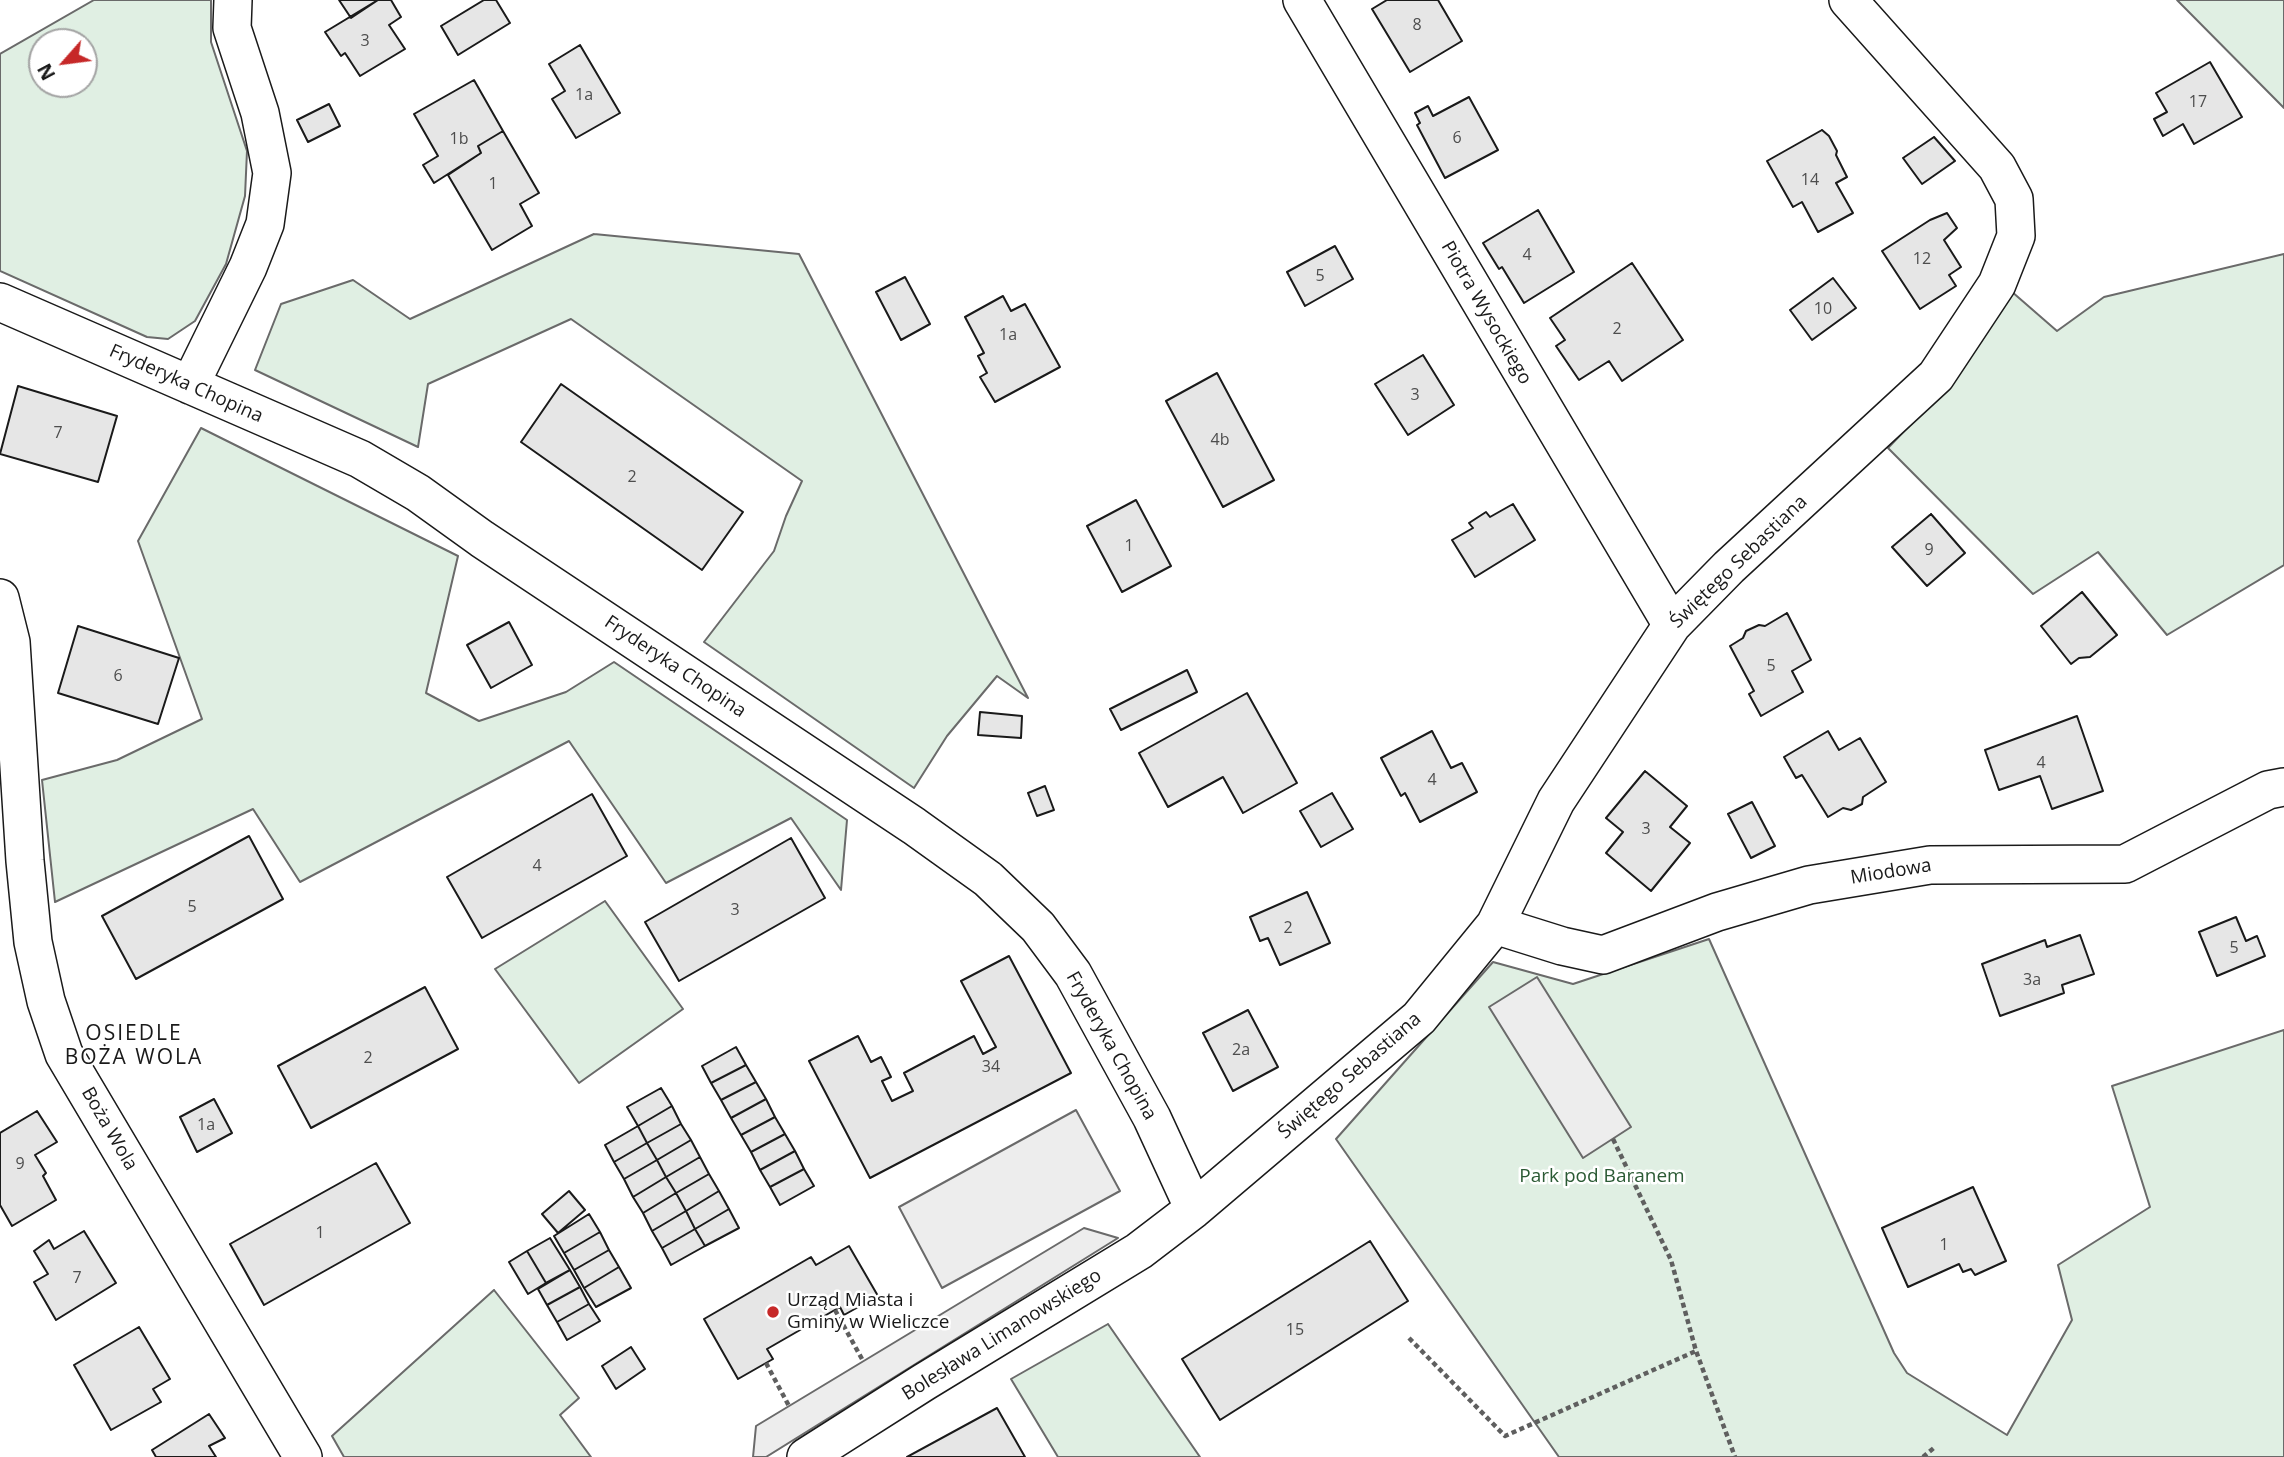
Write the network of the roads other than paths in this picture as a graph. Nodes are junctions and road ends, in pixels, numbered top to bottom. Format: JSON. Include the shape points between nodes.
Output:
{"nodes":[{"id":1,"x":233,"y":0,"type":"edge"},
{"id":2,"x":1302,"y":0,"type":"edge"},
{"id":3,"x":1848,"y":0,"type":"edge"},
{"id":4,"x":0,"y":302,"type":"edge"},
{"id":5,"x":190,"y":385,"type":"junction"},
{"id":6,"x":0,"y":598,"type":"edge"},
{"id":7,"x":1672,"y":625,"type":"junction"},
{"id":8,"x":2284,"y":787,"type":"edge"},
{"id":9,"x":1495,"y":925,"type":"junction"},
{"id":10,"x":1194,"y":1209,"type":"junction"},
{"id":11,"x":303,"y":1457,"type":"edge"},
{"id":12,"x":806,"y":1457,"type":"edge"}],
"edges":[{"from":1,"to":5,"type":"street","via":[[232,28],[260,113],[272,173],[265,224]]},
{"from":2,"to":7,"type":"street","name":"Piotra Wysockiego"},
{"from":3,"to":7,"type":"street","name":"Świętego Sebastiana","via":[[1997,167],[2014,200],[2016,236],[1997,284],[1936,376]]},
{"from":4,"to":5,"type":"street","name":"Fryderyka Chopina"},
{"from":5,"to":10,"type":"street","name":"Fryderyka Chopina","via":[[359,459],[418,493],[988,878],[1038,927],[1073,974],[1152,1118]]},
{"from":6,"to":11,"type":"street","name":"Boża Wola","via":[[11,642],[33,942],[64,1054]]},
{"from":7,"to":9,"type":"street","name":"Świętego Sebastiana","via":[[1556,801]]},
{"from":8,"to":9,"type":"street","name":"Miodowa","via":[[2268,790],[2124,864],[1930,864],[1809,885],[1726,909],[1603,955]]},
{"from":9,"to":10,"type":"street","name":"Świętego Sebastiana","via":[[1419,1018]]},
{"from":10,"to":12,"type":"street","name":"Bolesława Limanowskiego","via":[[1139,1251]]}]}
